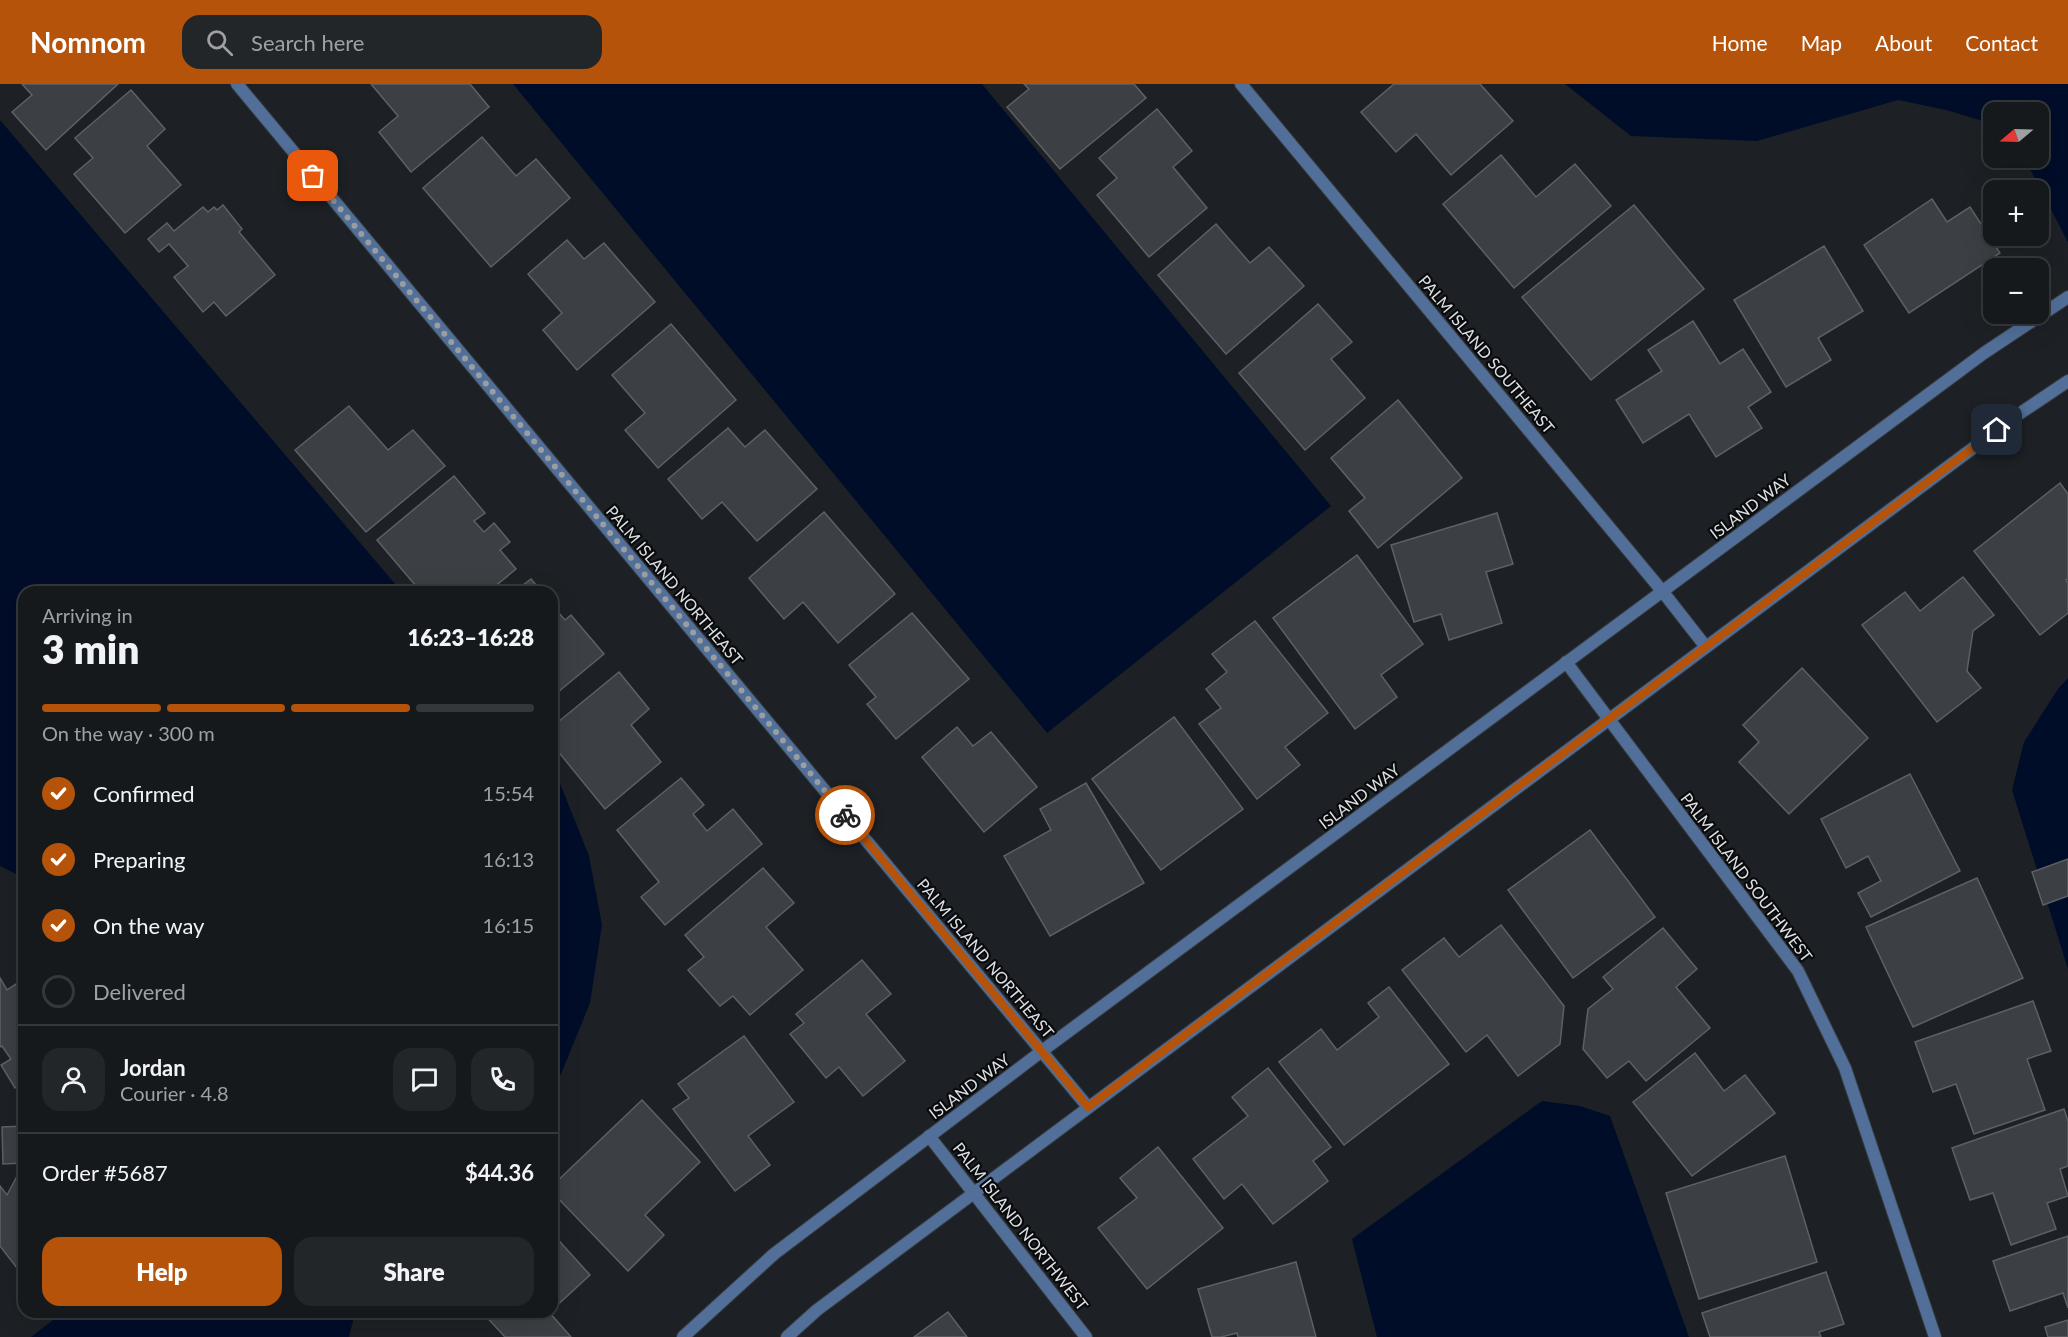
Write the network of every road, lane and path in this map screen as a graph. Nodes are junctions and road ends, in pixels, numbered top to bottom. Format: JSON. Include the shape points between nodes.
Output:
{"nodes":[{"id":1,"x":237,"y":84,"type":"edge"},
{"id":2,"x":1241,"y":84,"type":"edge"},
{"id":3,"x":2066,"y":298,"type":"edge"},
{"id":4,"x":2068,"y":381,"type":"edge"},
{"id":5,"x":1663,"y":592,"type":"junction"},
{"id":6,"x":1706,"y":647,"type":"junction"},
{"id":7,"x":1566,"y":662,"type":"junction"},
{"id":8,"x":1608,"y":720,"type":"junction"},
{"id":9,"x":1042,"y":1051,"type":"junction"},
{"id":10,"x":1088,"y":1107,"type":"junction"},
{"id":11,"x":930,"y":1136,"type":"junction"},
{"id":12,"x":974,"y":1192,"type":"junction"},
{"id":13,"x":682,"y":1337,"type":"edge"},
{"id":14,"x":788,"y":1337,"type":"edge"},
{"id":15,"x":1086,"y":1337,"type":"edge"},
{"id":16,"x":1935,"y":1337,"type":"edge"}],
"edges":[{"from":1,"to":9,"type":"street","name":"PALM ISLAND NORTHEAST"},
{"from":2,"to":5,"type":"street","name":"PALM ISLAND SOUTHEAST"},
{"from":3,"to":5,"type":"street","name":"ISLAND WAY","via":[[1984,353]]},
{"from":4,"to":6,"type":"street"},
{"from":5,"to":6,"type":"street","name":"PALM ISLAND SOUTHEAST"},
{"from":5,"to":7,"type":"street","name":"ISLAND WAY"},
{"from":6,"to":8,"type":"street"},
{"from":7,"to":8,"type":"street","name":"PALM ISLAND SOUTHWEST"},
{"from":7,"to":9,"type":"street","name":"ISLAND WAY"},
{"from":8,"to":10,"type":"street"},
{"from":8,"to":16,"type":"street","name":"PALM ISLAND SOUTHWEST","via":[[1798,971],[1845,1068]]},
{"from":9,"to":10,"type":"street","name":"PALM ISLAND NORTHEAST"},
{"from":9,"to":11,"type":"street","name":"ISLAND WAY"},
{"from":10,"to":12,"type":"street"},
{"from":11,"to":12,"type":"street","name":"PALM ISLAND NORTHWEST"},
{"from":11,"to":13,"type":"street","name":"ISLAND WAY","via":[[774,1254]]},
{"from":12,"to":14,"type":"street","via":[[817,1310]]},
{"from":12,"to":15,"type":"street","name":"PALM ISLAND NORTHWEST"}]}
